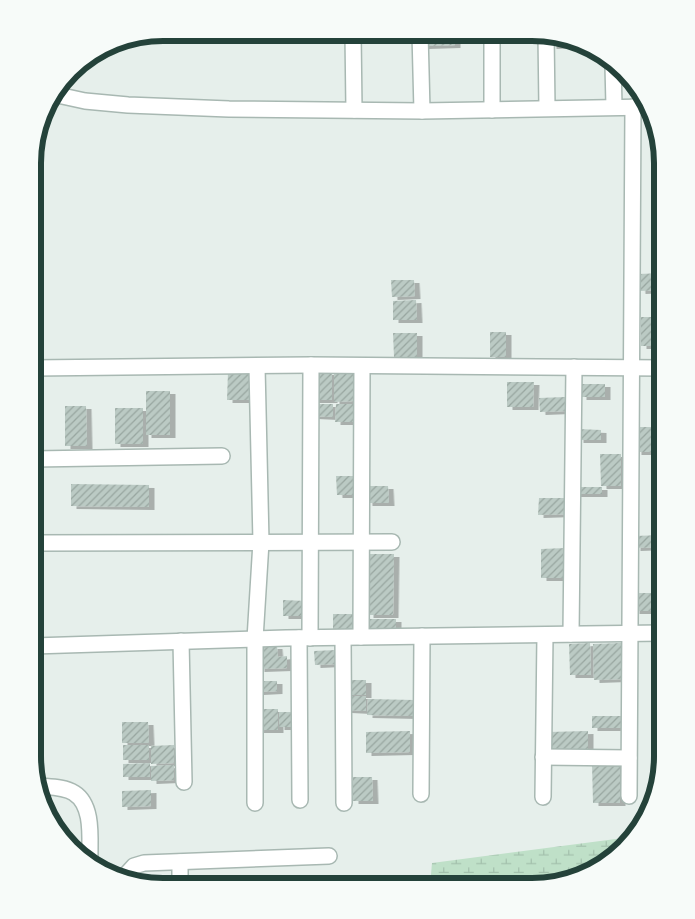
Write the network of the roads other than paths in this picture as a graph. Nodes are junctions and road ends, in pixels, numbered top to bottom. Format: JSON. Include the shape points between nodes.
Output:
{"nodes":[{"id":1,"x":353,"y":41,"type":"edge"},
{"id":2,"x":420,"y":41,"type":"edge"},
{"id":3,"x":492,"y":41,"type":"edge"},
{"id":4,"x":546,"y":42,"type":"edge"},
{"id":5,"x":613,"y":73,"type":"edge"},
{"id":6,"x":62,"y":96,"type":"edge"},
{"id":7,"x":614,"y":106,"type":"junction"},
{"id":8,"x":633,"y":107,"type":"junction"},
{"id":9,"x":639,"y":107,"type":"edge"},
{"id":10,"x":547,"y":108,"type":"junction"},
{"id":11,"x":354,"y":110,"type":"junction"},
{"id":12,"x":492,"y":110,"type":"junction"},
{"id":13,"x":422,"y":111,"type":"junction"},
{"id":14,"x":311,"y":365,"type":"junction"},
{"id":15,"x":362,"y":366,"type":"junction"},
{"id":16,"x":257,"y":367,"type":"junction"},
{"id":17,"x":574,"y":367,"type":"junction"},
{"id":18,"x":631,"y":367,"type":"junction"},
{"id":19,"x":41,"y":368,"type":"edge"},
{"id":20,"x":654,"y":368,"type":"edge"},
{"id":21,"x":222,"y":456,"type":"dead end"},
{"id":22,"x":41,"y":458,"type":"edge"},
{"id":23,"x":261,"y":542,"type":"junction"},
{"id":24,"x":392,"y":542,"type":"dead end"},
{"id":25,"x":41,"y":543,"type":"edge"},
{"id":26,"x":310,"y":543,"type":"junction"},
{"id":27,"x":362,"y":543,"type":"junction"},
{"id":28,"x":653,"y":633,"type":"edge"},
{"id":29,"x":571,"y":634,"type":"junction"},
{"id":30,"x":630,"y":634,"type":"junction"},
{"id":31,"x":545,"y":635,"type":"junction"},
{"id":32,"x":422,"y":636,"type":"junction"},
{"id":33,"x":304,"y":638,"type":"junction"},
{"id":34,"x":344,"y":638,"type":"junction"},
{"id":35,"x":361,"y":638,"type":"junction"},
{"id":36,"x":255,"y":639,"type":"junction"},
{"id":37,"x":181,"y":641,"type":"junction"},
{"id":38,"x":41,"y":646,"type":"edge"},
{"id":39,"x":543,"y":758,"type":"junction"},
{"id":40,"x":629,"y":758,"type":"junction"},
{"id":41,"x":184,"y":782,"type":"dead end"},
{"id":42,"x":46,"y":787,"type":"edge"},
{"id":43,"x":421,"y":794,"type":"dead end"},
{"id":44,"x":629,"y":796,"type":"dead end"},
{"id":45,"x":543,"y":797,"type":"dead end"},
{"id":46,"x":300,"y":800,"type":"dead end"},
{"id":47,"x":255,"y":803,"type":"dead end"},
{"id":48,"x":344,"y":803,"type":"dead end"},
{"id":49,"x":90,"y":852,"type":"edge"},
{"id":50,"x":329,"y":856,"type":"dead end"},
{"id":51,"x":180,"y":862,"type":"junction"},
{"id":52,"x":128,"y":872,"type":"edge"},
{"id":53,"x":180,"y":878,"type":"edge"}],
"edges":[{"from":1,"to":11,"type":"street"},
{"from":2,"to":13,"type":"street"},
{"from":3,"to":12,"type":"street"},
{"from":4,"to":10,"type":"street"},
{"from":5,"to":7,"type":"street"},
{"from":6,"to":11,"type":"street","via":[[128,105]]},
{"from":7,"to":8,"type":"street"},
{"from":7,"to":10,"type":"street"},
{"from":8,"to":9,"type":"street"},
{"from":8,"to":18,"type":"street"},
{"from":10,"to":12,"type":"street"},
{"from":11,"to":13,"type":"street"},
{"from":12,"to":13,"type":"street"},
{"from":14,"to":15,"type":"street"},
{"from":14,"to":16,"type":"street"},
{"from":14,"to":26,"type":"street"},
{"from":15,"to":17,"type":"street"},
{"from":15,"to":27,"type":"street"},
{"from":16,"to":19,"type":"street"},
{"from":16,"to":23,"type":"street"},
{"from":17,"to":18,"type":"street"},
{"from":17,"to":29,"type":"street"},
{"from":18,"to":20,"type":"street"},
{"from":18,"to":30,"type":"street"},
{"from":21,"to":22,"type":"street"},
{"from":23,"to":25,"type":"street"},
{"from":23,"to":26,"type":"street"},
{"from":23,"to":36,"type":"street"},
{"from":24,"to":27,"type":"street"},
{"from":26,"to":27,"type":"street"},
{"from":26,"to":33,"type":"street"},
{"from":27,"to":35,"type":"street"},
{"from":28,"to":30,"type":"street"},
{"from":29,"to":30,"type":"street"},
{"from":29,"to":31,"type":"street"},
{"from":30,"to":40,"type":"street"},
{"from":31,"to":32,"type":"street"},
{"from":31,"to":39,"type":"street"},
{"from":32,"to":35,"type":"street"},
{"from":32,"to":43,"type":"street"},
{"from":33,"to":34,"type":"street"},
{"from":33,"to":36,"type":"street"},
{"from":33,"to":46,"type":"street"},
{"from":34,"to":35,"type":"street"},
{"from":34,"to":48,"type":"street"},
{"from":36,"to":37,"type":"street"},
{"from":36,"to":47,"type":"street"},
{"from":37,"to":38,"type":"street"},
{"from":37,"to":41,"type":"street"},
{"from":39,"to":40,"type":"street"},
{"from":39,"to":45,"type":"street"},
{"from":40,"to":44,"type":"street"},
{"from":42,"to":49,"type":"street","via":[[74,793],[83,802],[88,816]]},
{"from":50,"to":51,"type":"street"},
{"from":51,"to":52,"type":"street","via":[[134,866]]},
{"from":51,"to":53,"type":"street"}]}
